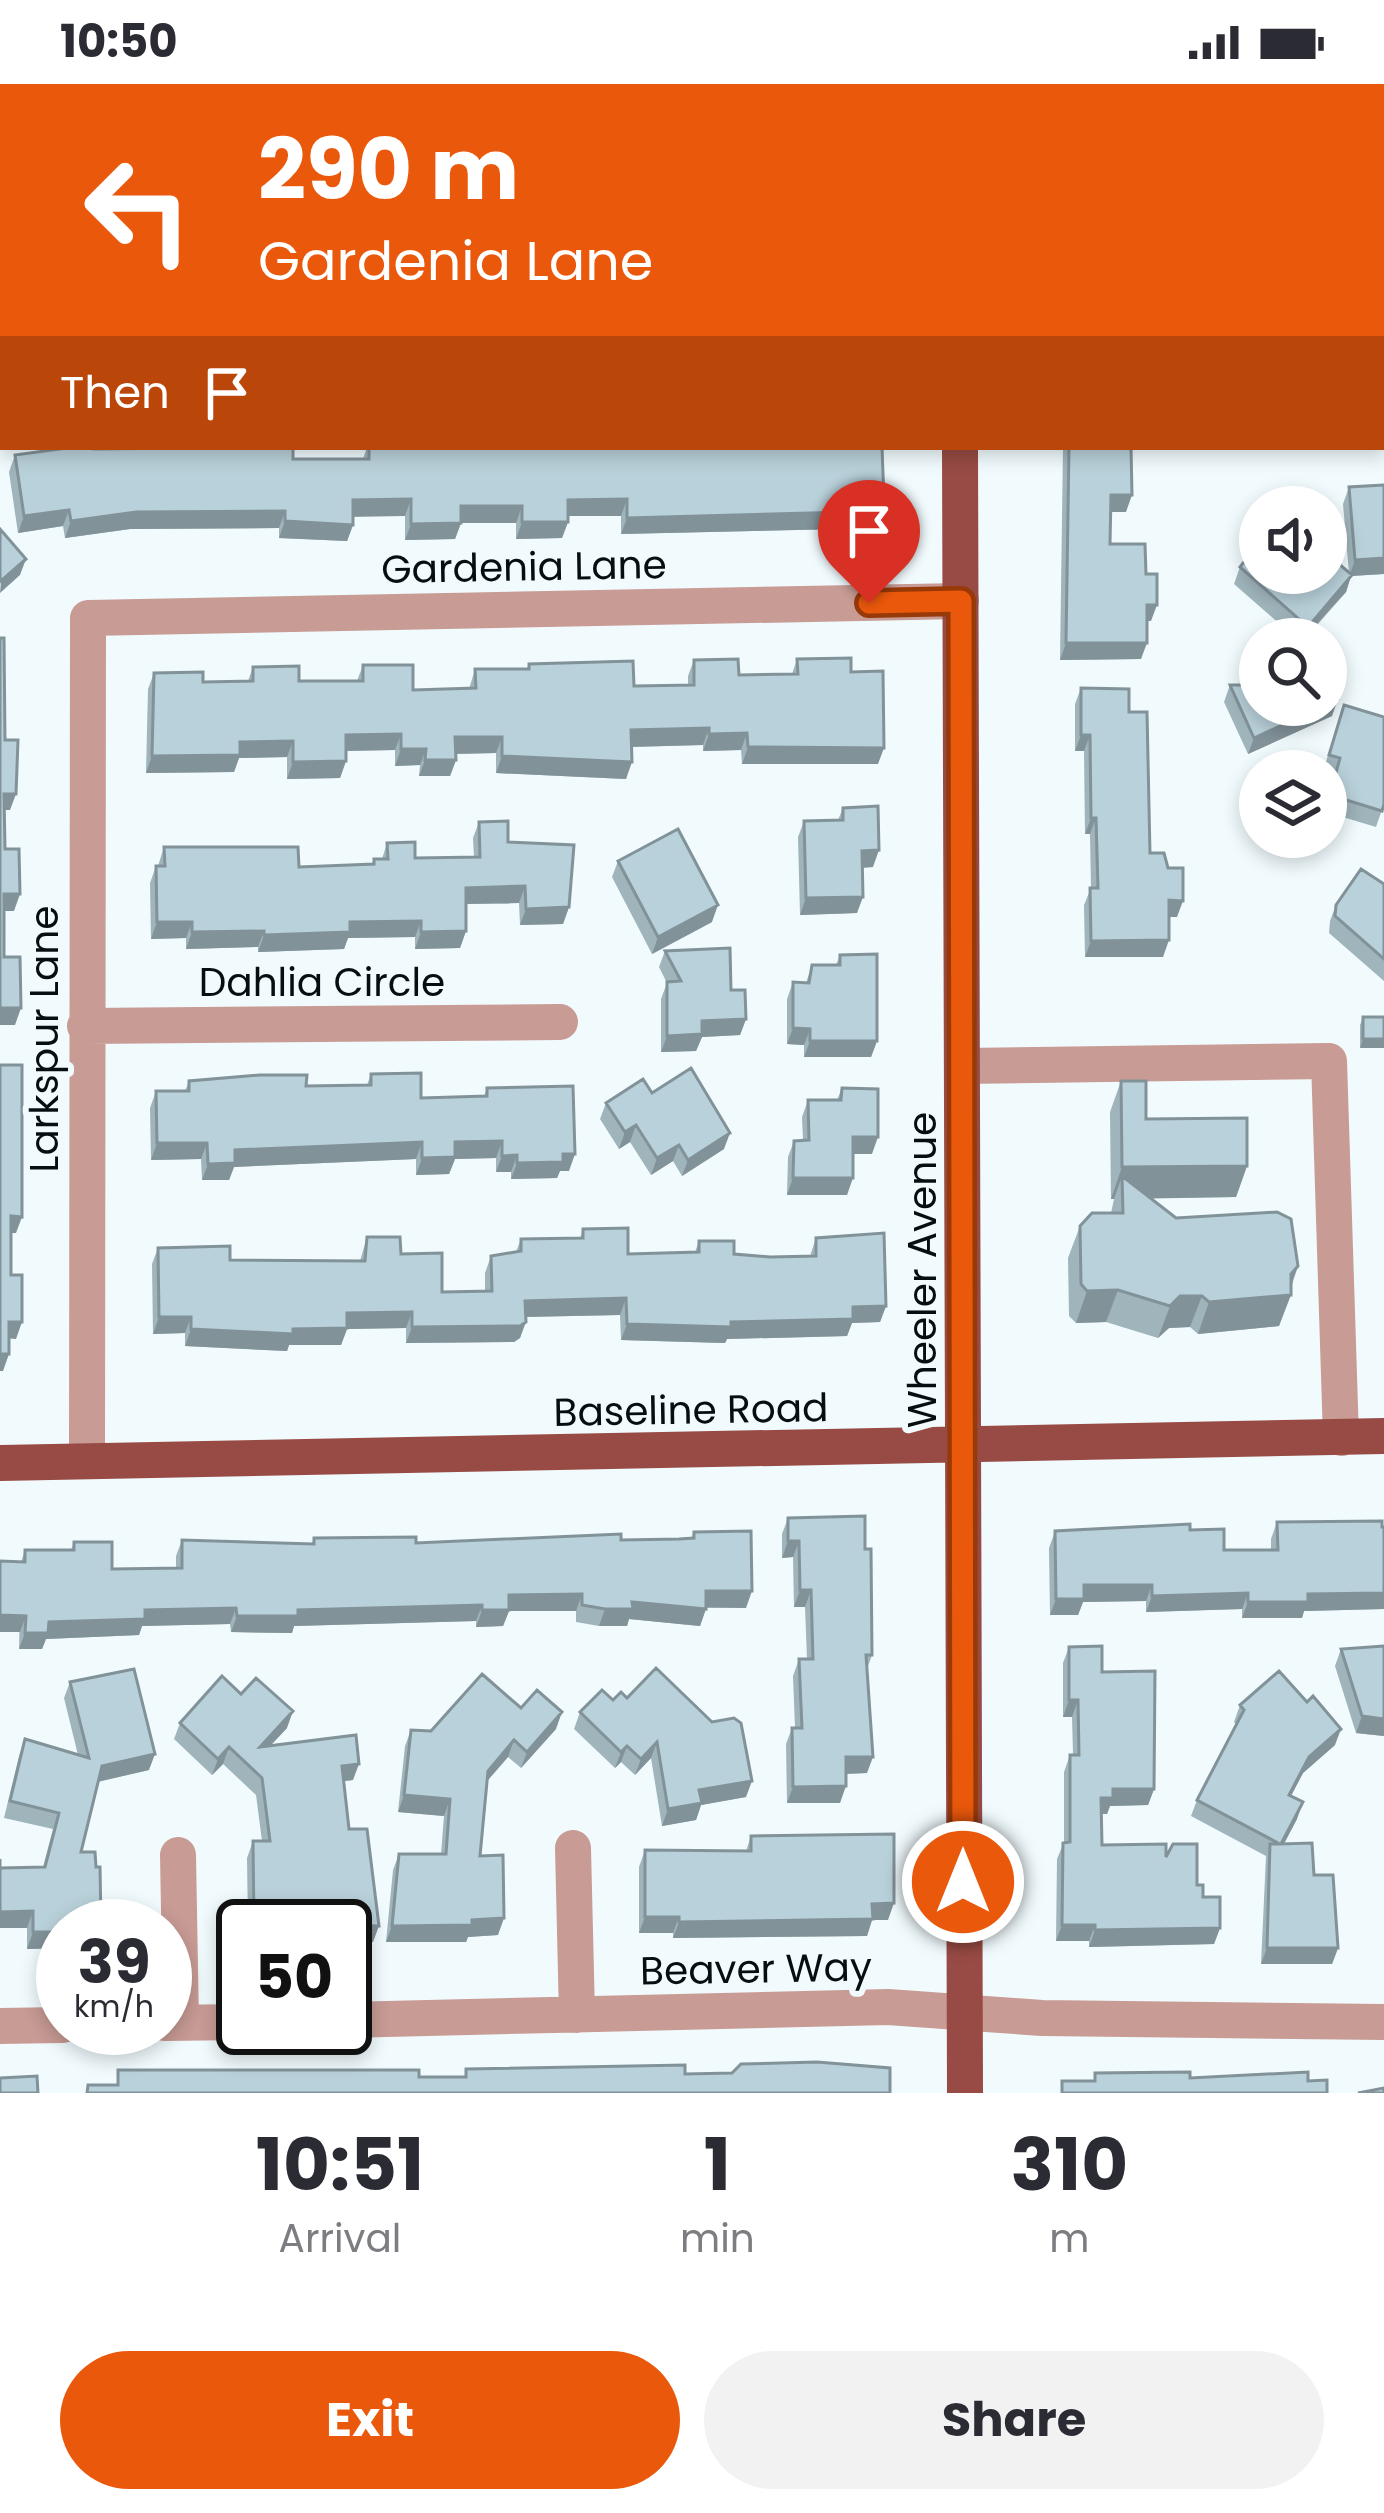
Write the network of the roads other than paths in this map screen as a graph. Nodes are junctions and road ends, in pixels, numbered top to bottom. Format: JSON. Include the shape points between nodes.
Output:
{"nodes":[{"id":1,"x":960,"y":450,"type":"edge"},
{"id":2,"x":961,"y":601,"type":"junction"},
{"id":3,"x":88,"y":618,"type":"joint"},
{"id":4,"x":560,"y":1022,"type":"dead end"},
{"id":5,"x":85,"y":1026,"type":"junction"},
{"id":6,"x":964,"y":1066,"type":"junction"},
{"id":7,"x":1384,"y":1436,"type":"edge"},
{"id":8,"x":1341,"y":1438,"type":"junction"},
{"id":9,"x":964,"y":1446,"type":"junction"},
{"id":10,"x":87,"y":1461,"type":"junction"},
{"id":11,"x":0,"y":1463,"type":"edge"},
{"id":12,"x":573,"y":1848,"type":"dead end"},
{"id":13,"x":178,"y":1855,"type":"dead end"},
{"id":14,"x":177,"y":1899,"type":"edge"},
{"id":15,"x":965,"y":2011,"type":"junction"},
{"id":16,"x":577,"y":2015,"type":"junction"},
{"id":17,"x":372,"y":2019,"type":"edge"},
{"id":18,"x":1384,"y":2022,"type":"edge"},
{"id":19,"x":36,"y":2025,"type":"edge"},
{"id":20,"x":0,"y":2026,"type":"edge"},
{"id":21,"x":965,"y":2093,"type":"edge"}],
"edges":[{"from":1,"to":2,"type":"main road","name":"Wheeler Avenue"},
{"from":2,"to":3,"type":"street","name":"Gardenia Lane"},
{"from":2,"to":6,"type":"main road","name":"Wheeler Avenue"},
{"from":3,"to":5,"type":"street","name":"Larkspur Lane"},
{"from":4,"to":5,"type":"street","name":"Dahlia Circle"},
{"from":5,"to":10,"type":"street","name":"Larkspur Lane"},
{"from":6,"to":8,"type":"street","via":[[1329,1061]]},
{"from":6,"to":9,"type":"main road","name":"Wheeler Avenue"},
{"from":7,"to":8,"type":"main road","name":"Baseline Road"},
{"from":8,"to":9,"type":"main road","name":"Baseline Road"},
{"from":9,"to":10,"type":"main road","name":"Baseline Road"},
{"from":9,"to":15,"type":"main road","name":"Wheeler Avenue"},
{"from":10,"to":11,"type":"main road","name":"Baseline Road"},
{"from":12,"to":16,"type":"street"},
{"from":13,"to":14,"type":"street"},
{"from":15,"to":16,"type":"street","name":"Beaver Way"},
{"from":15,"to":18,"type":"street","name":"Beaver Way"},
{"from":15,"to":21,"type":"main road","name":"Wheeler Avenue"},
{"from":16,"to":17,"type":"street","name":"Beaver Way"},
{"from":19,"to":20,"type":"street"}]}
